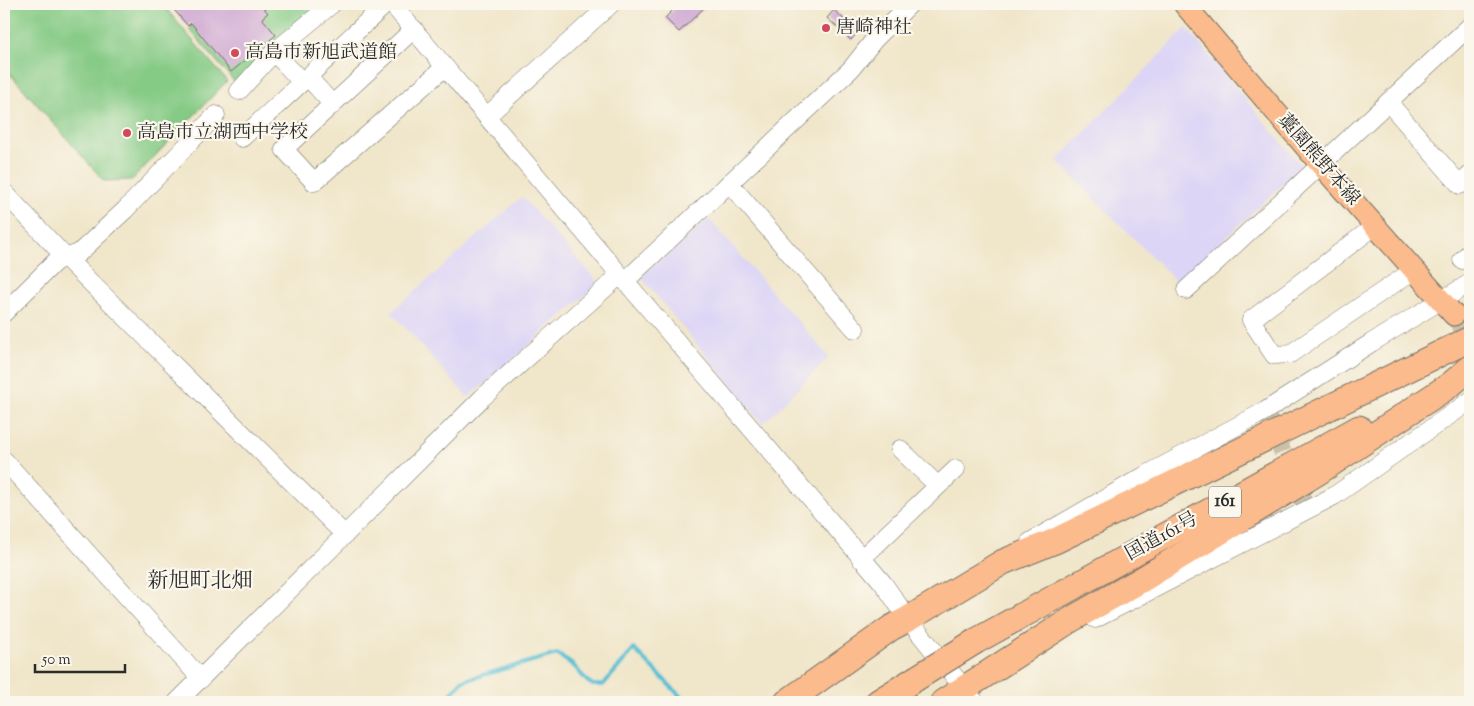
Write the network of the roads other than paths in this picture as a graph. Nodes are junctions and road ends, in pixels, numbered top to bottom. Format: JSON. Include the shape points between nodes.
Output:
{"nodes":[{"id":1,"x":332,"y":4,"type":"edge"},
{"id":2,"x":386,"y":4,"type":"edge"},
{"id":3,"x":392,"y":4,"type":"edge"},
{"id":4,"x":612,"y":4,"type":"edge"},
{"id":5,"x":1184,"y":4,"type":"edge"},
{"id":6,"x":906,"y":5,"type":"edge"},
{"id":7,"x":1470,"y":26,"type":"edge"},
{"id":8,"x":414,"y":29,"type":"junction"},
{"id":9,"x":274,"y":52,"type":"junction"},
{"id":10,"x":445,"y":67,"type":"junction"},
{"id":11,"x":305,"y":80,"type":"junction"},
{"id":12,"x":239,"y":91,"type":"dead end"},
{"id":13,"x":1388,"y":102,"type":"junction"},
{"id":14,"x":333,"y":105,"type":"junction"},
{"id":15,"x":216,"y":115,"type":"dead end"},
{"id":16,"x":487,"y":116,"type":"junction"},
{"id":17,"x":242,"y":138,"type":"dead end"},
{"id":18,"x":1321,"y":165,"type":"junction"},
{"id":19,"x":1470,"y":175,"type":"edge"},
{"id":20,"x":730,"y":183,"type":"junction"},
{"id":21,"x":4,"y":192,"type":"edge"},
{"id":22,"x":1375,"y":226,"type":"junction"},
{"id":23,"x":65,"y":257,"type":"junction"},
{"id":24,"x":1414,"y":270,"type":"junction"},
{"id":25,"x":622,"y":278,"type":"junction"},
{"id":26,"x":1470,"y":283,"type":"edge"},
{"id":27,"x":1186,"y":290,"type":"dead end"},
{"id":28,"x":1448,"y":308,"type":"junction"},
{"id":29,"x":4,"y":312,"type":"edge"},
{"id":30,"x":854,"y":329,"type":"dead end"},
{"id":31,"x":1470,"y":339,"type":"edge"},
{"id":32,"x":1470,"y":356,"type":"edge"},
{"id":33,"x":1470,"y":368,"type":"edge"},
{"id":34,"x":1470,"y":401,"type":"edge"},
{"id":35,"x":900,"y":449,"type":"dead end"},
{"id":36,"x":4,"y":460,"type":"edge"},
{"id":37,"x":956,"y":469,"type":"dead end"},
{"id":38,"x":938,"y":486,"type":"junction"},
{"id":39,"x":344,"y":534,"type":"junction"},
{"id":40,"x":862,"y":559,"type":"junction"},
{"id":41,"x":1003,"y":562,"type":"junction"},
{"id":42,"x":1072,"y":619,"type":"junction"},
{"id":43,"x":908,"y":620,"type":"junction"},
{"id":44,"x":201,"y":679,"type":"junction"},
{"id":45,"x":809,"y":685,"type":"junction"},
{"id":46,"x":969,"y":696,"type":"edge"},
{"id":47,"x":177,"y":702,"type":"edge"},
{"id":48,"x":768,"y":702,"type":"edge"},
{"id":49,"x":787,"y":702,"type":"edge"},
{"id":50,"x":878,"y":702,"type":"edge"},
{"id":51,"x":943,"y":702,"type":"edge"}],
"edges":[{"from":1,"to":9,"type":"street"},
{"from":2,"to":11,"type":"street"},
{"from":3,"to":8,"type":"street"},
{"from":4,"to":16,"type":"street"},
{"from":5,"to":18,"type":"main road","name":"藁園熊野本線"},
{"from":6,"to":20,"type":"street","via":[[851,69]]},
{"from":7,"to":13,"type":"street"},
{"from":8,"to":10,"type":"street"},
{"from":8,"to":14,"type":"street"},
{"from":9,"to":11,"type":"street"},
{"from":9,"to":12,"type":"street"},
{"from":10,"to":14,"type":"street","via":[[314,182],[284,149]]},
{"from":10,"to":16,"type":"street"},
{"from":11,"to":14,"type":"street"},
{"from":11,"to":17,"type":"street"},
{"from":13,"to":18,"type":"street"},
{"from":13,"to":19,"type":"street","via":[[1460,185]]},
{"from":15,"to":23,"type":"street","via":[[125,210],[79,253]]},
{"from":16,"to":25,"type":"street"},
{"from":18,"to":22,"type":"main road","name":"藁園熊野本線"},
{"from":18,"to":27,"type":"street"},
{"from":20,"to":25,"type":"street"},
{"from":20,"to":30,"type":"street"},
{"from":21,"to":23,"type":"street"},
{"from":22,"to":24,"type":"main road","name":"藁園熊野本線"},
{"from":22,"to":24,"type":"street","via":[[1251,320],[1274,355],[1290,354]]},
{"from":23,"to":29,"type":"street","via":[[56,261]]},
{"from":23,"to":39,"type":"street"},
{"from":24,"to":28,"type":"main road","name":"藁園熊野本線"},
{"from":25,"to":39,"type":"street","via":[[482,398]]},
{"from":25,"to":40,"type":"street"},
{"from":26,"to":28,"type":"street"},
{"from":28,"to":41,"type":"street","via":[[1371,343],[1265,411],[1039,535]]},
{"from":31,"to":41,"type":"highway","via":[[1055,541]]},
{"from":32,"to":50,"type":"highway","name":"国道161号","number":"161","bridge":true,"via":[[1354,430],[976,641]]},
{"from":33,"to":42,"type":"highway","via":[[1450,385],[1317,474]]},
{"from":34,"to":42,"type":"street","via":[[1334,496],[1083,625]]},
{"from":35,"to":38,"type":"street"},
{"from":36,"to":44,"type":"street"},
{"from":37,"to":38,"type":"street"},
{"from":38,"to":40,"type":"street"},
{"from":39,"to":44,"type":"street"},
{"from":40,"to":43,"type":"street"},
{"from":41,"to":43,"type":"highway"},
{"from":42,"to":46,"type":"highway"},
{"from":43,"to":45,"type":"highway","via":[[891,628]]},
{"from":43,"to":46,"type":"street"},
{"from":44,"to":47,"type":"street"},
{"from":45,"to":48,"type":"highway","via":[[793,683]]},
{"from":45,"to":49,"type":"highway"},
{"from":46,"to":51,"type":"highway"}]}
